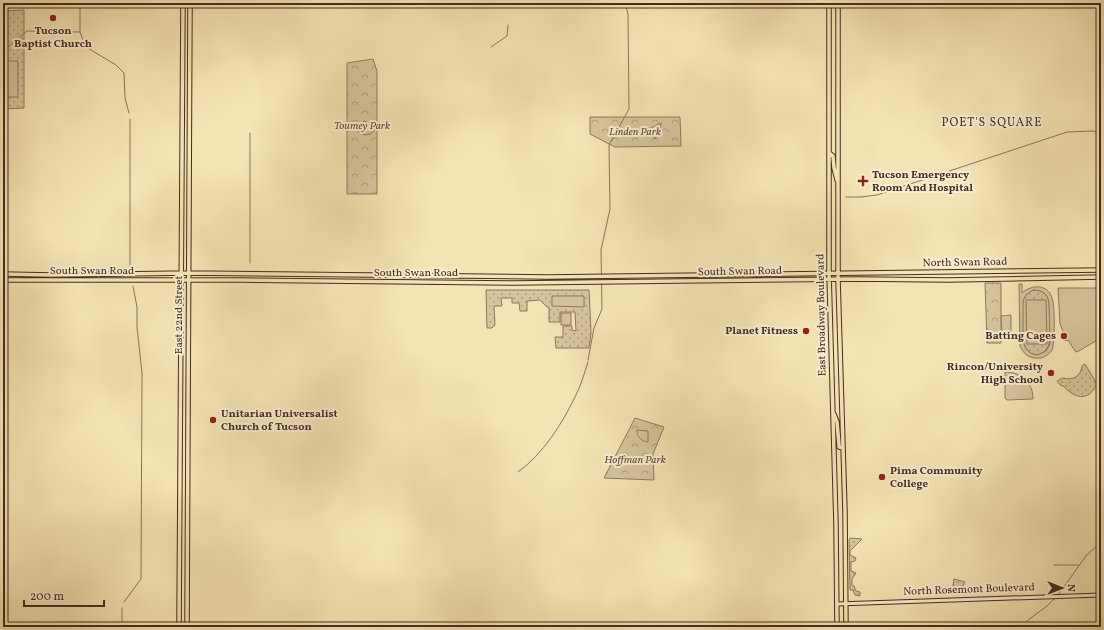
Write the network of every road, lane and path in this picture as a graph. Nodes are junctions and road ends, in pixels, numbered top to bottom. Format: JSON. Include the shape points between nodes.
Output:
{"nodes":[{"id":1,"x":183,"y":3,"type":"edge"},
{"id":2,"x":190,"y":3,"type":"edge"},
{"id":3,"x":829,"y":3,"type":"edge"},
{"id":4,"x":838,"y":3,"type":"edge"},
{"id":5,"x":829,"y":153,"type":"junction"},
{"id":6,"x":838,"y":185,"type":"junction"},
{"id":7,"x":1101,"y":270,"type":"edge"},
{"id":8,"x":181,"y":273,"type":"junction"},
{"id":9,"x":188,"y":273,"type":"junction"},
{"id":10,"x":3,"y":274,"type":"edge"},
{"id":11,"x":829,"y":274,"type":"junction"},
{"id":12,"x":838,"y":274,"type":"junction"},
{"id":13,"x":1101,"y":277,"type":"edge"},
{"id":14,"x":3,"y":280,"type":"edge"},
{"id":15,"x":181,"y":280,"type":"junction"},
{"id":16,"x":188,"y":280,"type":"junction"},
{"id":17,"x":830,"y":280,"type":"junction"},
{"id":18,"x":838,"y":280,"type":"junction"},
{"id":19,"x":833,"y":412,"type":"junction"},
{"id":20,"x":180,"y":430,"type":"junction"},
{"id":21,"x":188,"y":430,"type":"junction"},
{"id":22,"x":843,"y":448,"type":"junction"},
{"id":23,"x":180,"y":518,"type":"junction"},
{"id":24,"x":187,"y":518,"type":"junction"},
{"id":25,"x":1101,"y":595,"type":"edge"},
{"id":26,"x":846,"y":603,"type":"junction"},
{"id":27,"x":837,"y":604,"type":"junction"},
{"id":28,"x":179,"y":627,"type":"edge"},
{"id":29,"x":187,"y":627,"type":"edge"},
{"id":30,"x":837,"y":627,"type":"edge"},
{"id":31,"x":846,"y":627,"type":"edge"}],
"edges":[{"from":1,"to":8,"type":"main road","name":"East 22nd Street"},
{"from":2,"to":9,"type":"main road","name":"East 22nd Street"},
{"from":3,"to":5,"type":"main road","name":"East Broadway Boulevard"},
{"from":4,"to":6,"type":"main road","name":"East Broadway Boulevard"},
{"from":5,"to":6,"type":"main road","via":[[834,156]]},
{"from":5,"to":11,"type":"main road","name":"East Broadway Boulevard"},
{"from":6,"to":12,"type":"main road","name":"East Broadway Boulevard"},
{"from":7,"to":12,"type":"main road","name":"North Swan Road"},
{"from":8,"to":9,"type":"main road","name":"South Swan Road"},
{"from":8,"to":10,"type":"main road","name":"South Swan Road"},
{"from":8,"to":15,"type":"main road","name":"East 22nd Street"},
{"from":9,"to":11,"type":"main road","name":"South Swan Road","via":[[478,277]]},
{"from":9,"to":16,"type":"main road","name":"East 22nd Street"},
{"from":11,"to":12,"type":"main road","name":"North Swan Road"},
{"from":11,"to":17,"type":"main road","name":"East Broadway Boulevard"},
{"from":12,"to":18,"type":"main road","name":"East Broadway Boulevard"},
{"from":13,"to":18,"type":"main road","name":"North Swan Road"},
{"from":14,"to":15,"type":"main road","name":"South Swan Road"},
{"from":15,"to":16,"type":"main road","name":"South Swan Road"},
{"from":15,"to":20,"type":"main road","name":"East 22nd Street"},
{"from":16,"to":17,"type":"main road","name":"South Swan Road","via":[[514,283]]},
{"from":16,"to":21,"type":"main road","name":"East 22nd Street"},
{"from":17,"to":18,"type":"main road","name":"North Swan Road"},
{"from":17,"to":19,"type":"main road","name":"East Broadway Boulevard"},
{"from":18,"to":22,"type":"main road","name":"East Broadway Boulevard"},
{"from":19,"to":22,"type":"main road","via":[[837,422],[839,447]]},
{"from":19,"to":27,"type":"main road","name":"East Broadway Boulevard"},
{"from":20,"to":21,"type":"main road"},
{"from":20,"to":23,"type":"main road","name":"East 22nd Street"},
{"from":21,"to":24,"type":"main road","name":"East 22nd Street"},
{"from":22,"to":26,"type":"main road","name":"East Broadway Boulevard"},
{"from":23,"to":24,"type":"main road"},
{"from":23,"to":28,"type":"main road","name":"East 22nd Street"},
{"from":24,"to":29,"type":"main road","name":"East 22nd Street"},
{"from":25,"to":26,"type":"street","name":"North Rosemont Boulevard"},
{"from":26,"to":27,"type":"street","name":"North Rosemont Boulevard"},
{"from":26,"to":31,"type":"main road","name":"East Broadway Boulevard"},
{"from":27,"to":30,"type":"main road","name":"East Broadway Boulevard"}]}
